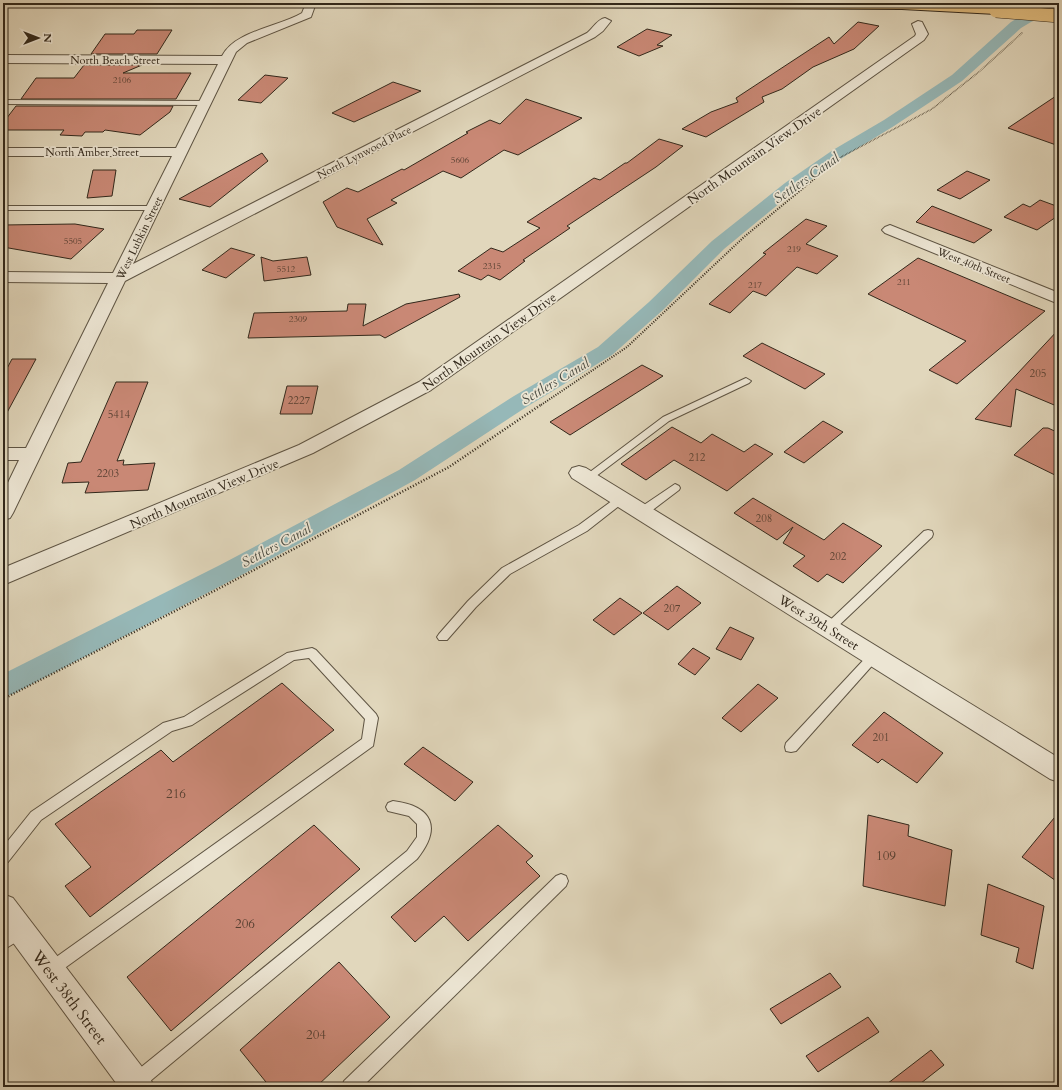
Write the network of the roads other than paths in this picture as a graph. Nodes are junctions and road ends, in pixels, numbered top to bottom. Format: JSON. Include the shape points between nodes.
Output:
{"nodes":[{"id":1,"x":3,"y":3,"type":"edge"},
{"id":2,"x":312,"y":3,"type":"edge"},
{"id":3,"x":405,"y":3,"type":"edge"},
{"id":4,"x":995,"y":6,"type":"edge"},
{"id":5,"x":1059,"y":10,"type":"edge"},
{"id":6,"x":1059,"y":16,"type":"edge"},
{"id":7,"x":604,"y":21,"type":"dead end"},
{"id":8,"x":918,"y":24,"type":"dead end"},
{"id":9,"x":3,"y":59,"type":"edge"},
{"id":10,"x":226,"y":60,"type":"junction"},
{"id":11,"x":3,"y":102,"type":"edge"},
{"id":12,"x":206,"y":103,"type":"junction"},
{"id":13,"x":3,"y":152,"type":"edge"},
{"id":14,"x":181,"y":152,"type":"junction"},
{"id":15,"x":3,"y":208,"type":"edge"},
{"id":16,"x":153,"y":208,"type":"junction"},
{"id":17,"x":890,"y":230,"type":"dead end"},
{"id":18,"x":3,"y":277,"type":"edge"},
{"id":19,"x":119,"y":278,"type":"junction"},
{"id":20,"x":1059,"y":299,"type":"edge"},
{"id":21,"x":746,"y":381,"type":"dead end"},
{"id":22,"x":3,"y":454,"type":"edge"},
{"id":23,"x":32,"y":454,"type":"junction"},
{"id":24,"x":583,"y":475,"type":"joint"},
{"id":25,"x":675,"y":488,"type":"dead end"},
{"id":26,"x":620,"y":499,"type":"junction"},
{"id":27,"x":642,"y":512,"type":"junction"},
{"id":28,"x":3,"y":513,"type":"edge"},
{"id":29,"x":928,"y":534,"type":"dead end"},
{"id":30,"x":3,"y":577,"type":"edge"},
{"id":31,"x":829,"y":628,"type":"junction"},
{"id":32,"x":443,"y":637,"type":"dead end"},
{"id":33,"x":874,"y":656,"type":"junction"},
{"id":34,"x":791,"y":746,"type":"dead end"},
{"id":35,"x":1059,"y":771,"type":"edge"},
{"id":36,"x":393,"y":807,"type":"dead end"},
{"id":37,"x":3,"y":858,"type":"edge"},
{"id":38,"x":561,"y":881,"type":"dead end"},
{"id":39,"x":3,"y":907,"type":"edge"},
{"id":40,"x":12,"y":937,"type":"edge"},
{"id":41,"x":50,"y":970,"type":"junction"},
{"id":42,"x":136,"y":1085,"type":"edge"},
{"id":43,"x":350,"y":1087,"type":"edge"}],
"edges":[{"from":1,"to":2,"type":"main road"},
{"from":2,"to":10,"type":"street","name":"West Lubkin Street","via":[[307,14],[243,41],[231,50]]},
{"from":3,"to":4,"type":"main road"},
{"from":4,"to":5,"type":"main road"},
{"from":4,"to":6,"type":"main road","bridge":true},
{"from":7,"to":19,"type":"street","name":"North Lynwood Place","via":[[592,36]]},
{"from":8,"to":30,"type":"street","name":"North Mountain View Drive","via":[[922,34],[920,38],[425,386],[306,449]]},
{"from":9,"to":10,"type":"street","name":"North Beach Street"},
{"from":10,"to":12,"type":"street","name":"West Lubkin Street"},
{"from":11,"to":12,"type":"lane"},
{"from":12,"to":14,"type":"street","name":"West Lubkin Street"},
{"from":13,"to":14,"type":"street","name":"North Amber Street"},
{"from":14,"to":16,"type":"street","name":"West Lubkin Street"},
{"from":15,"to":16,"type":"lane"},
{"from":16,"to":19,"type":"street","name":"West Lubkin Street"},
{"from":17,"to":20,"type":"street","name":"West 40th Street"},
{"from":18,"to":19,"type":"street"},
{"from":19,"to":23,"type":"street","name":"West Lubkin Street"},
{"from":21,"to":24,"type":"lane","via":[[666,419]]},
{"from":22,"to":23,"type":"street"},
{"from":23,"to":28,"type":"street","name":"West Lubkin Street"},
{"from":24,"to":26,"type":"street","name":"West 39th Street"},
{"from":25,"to":27,"type":"lane"},
{"from":26,"to":27,"type":"street","name":"West 39th Street"},
{"from":26,"to":32,"type":"lane","via":[[583,528],[506,571]]},
{"from":27,"to":31,"type":"street","name":"West 39th Street"},
{"from":29,"to":31,"type":"lane"},
{"from":31,"to":33,"type":"street","name":"West 39th Street"},
{"from":33,"to":34,"type":"lane"},
{"from":33,"to":35,"type":"street","name":"West 39th Street"},
{"from":36,"to":42,"type":"lane","via":[[405,807],[423,818],[426,834],[417,851]]},
{"from":37,"to":41,"type":"lane","via":[[36,816],[168,727],[188,721],[292,656],[312,653],[372,718],[368,742]]},
{"from":38,"to":43,"type":"lane"},
{"from":39,"to":40,"type":"street","name":"West 38th Street"},
{"from":40,"to":41,"type":"street","name":"West 38th Street"},
{"from":41,"to":42,"type":"street","name":"West 38th Street"}]}
